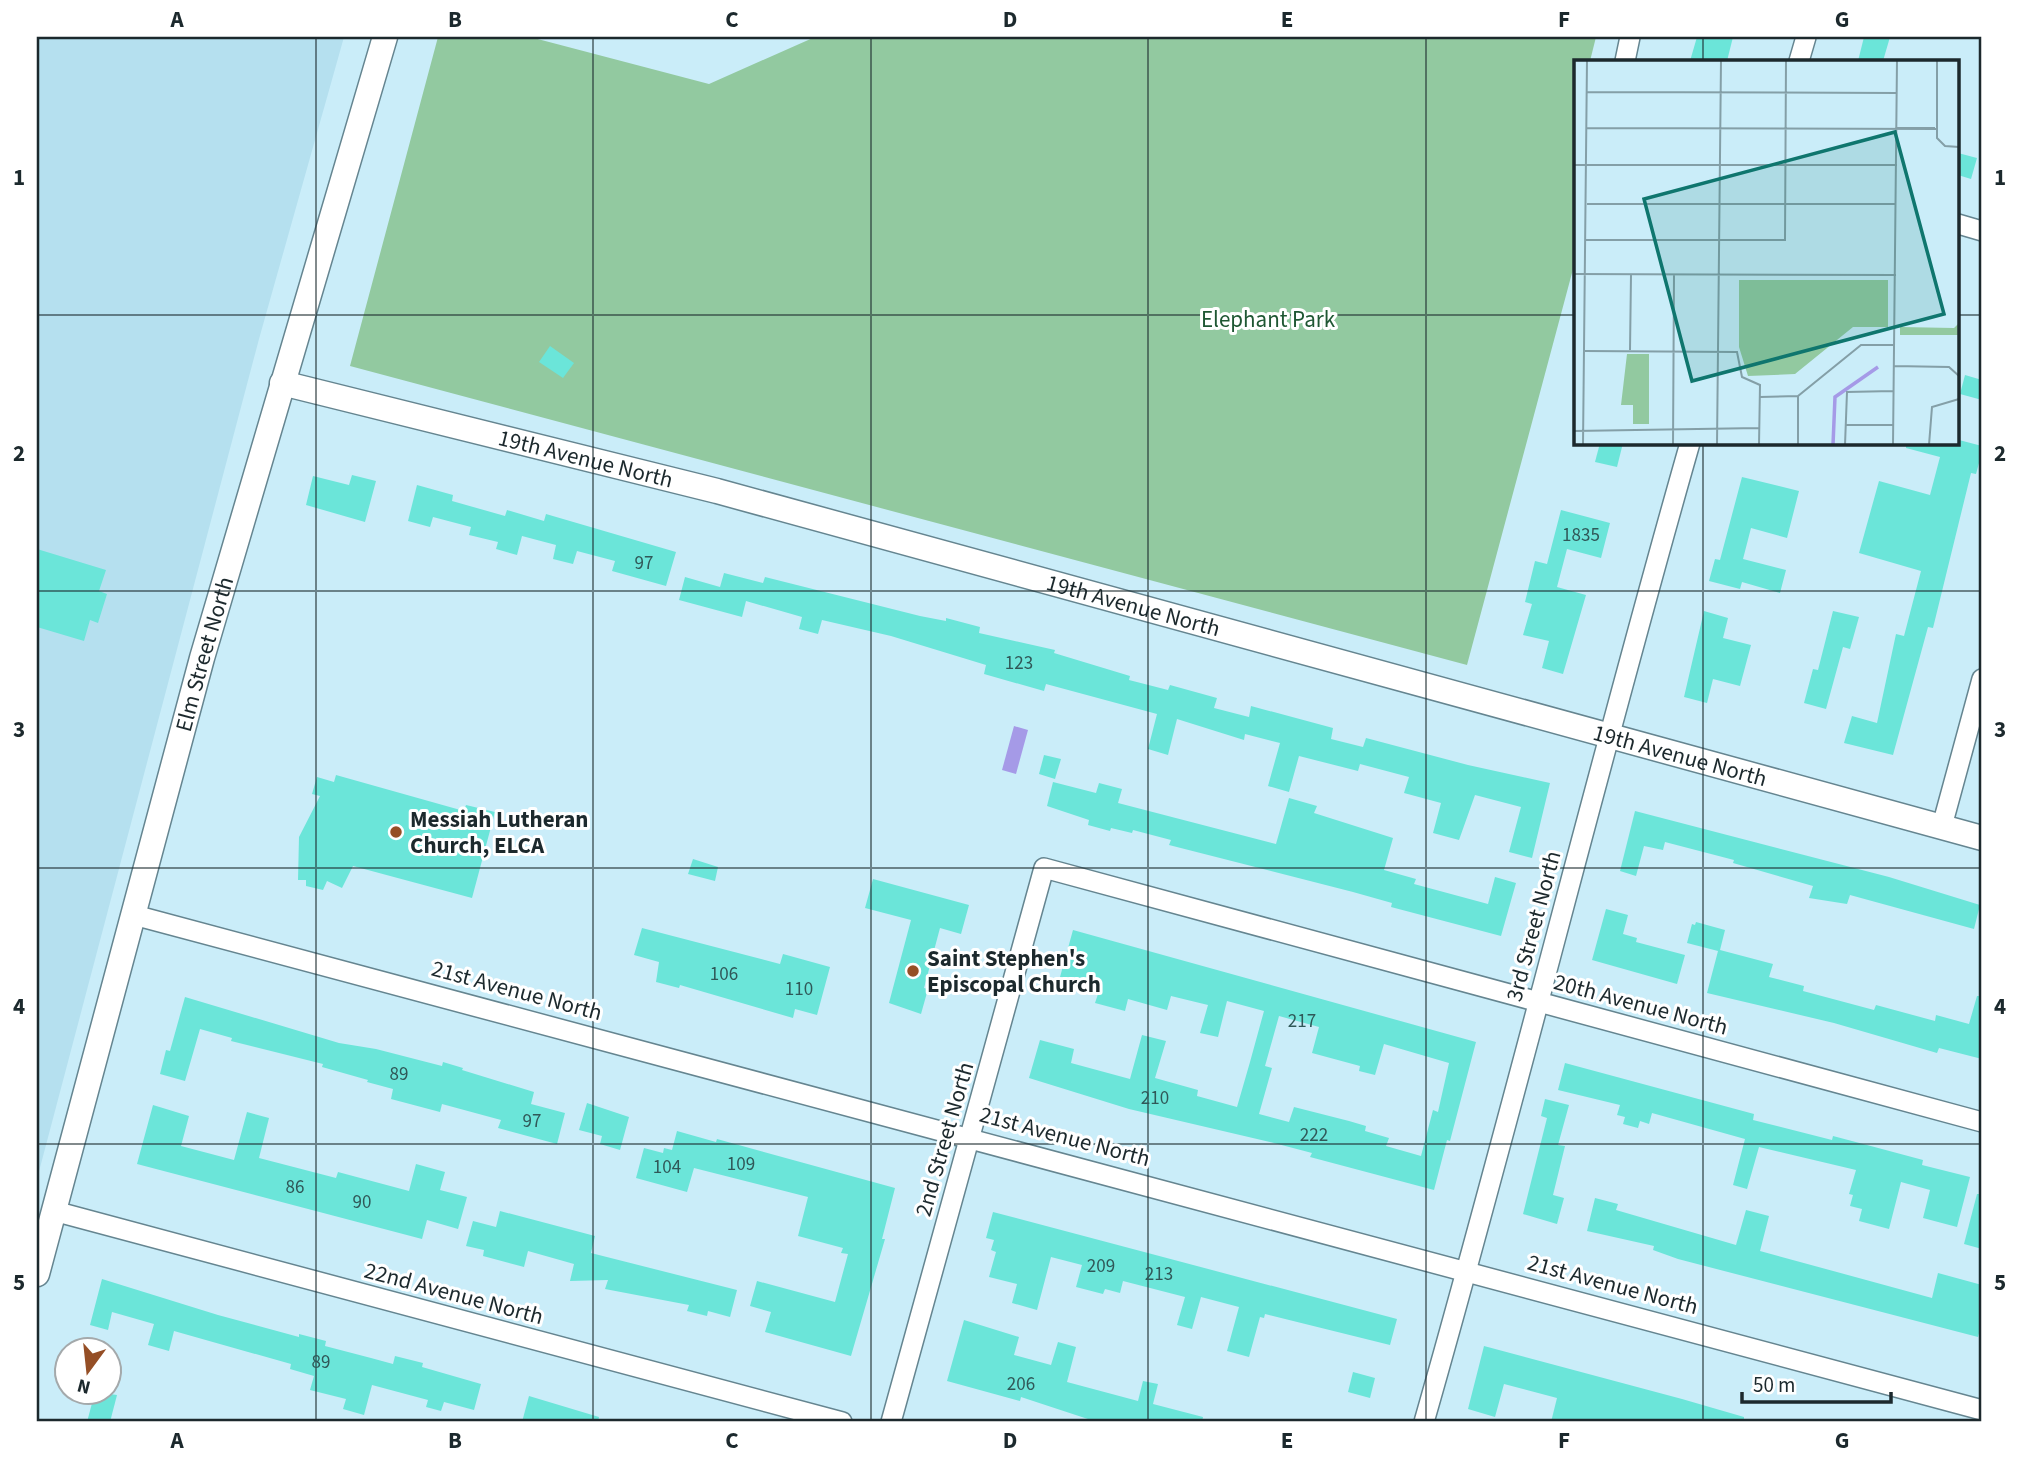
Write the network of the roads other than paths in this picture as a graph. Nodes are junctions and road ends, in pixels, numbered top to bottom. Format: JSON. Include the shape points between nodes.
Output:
{"nodes":[{"id":1,"x":385,"y":37,"type":"edge"},
{"id":2,"x":1630,"y":37,"type":"edge"},
{"id":3,"x":1806,"y":37,"type":"edge"},
{"id":4,"x":1625,"y":60,"type":"edge"},
{"id":5,"x":1799,"y":60,"type":"edge"},
{"id":6,"x":1960,"y":225,"type":"edge"},
{"id":7,"x":1982,"y":231,"type":"edge"},
{"id":8,"x":282,"y":383,"type":"junction"},
{"id":9,"x":1690,"y":444,"type":"edge"},
{"id":10,"x":1982,"y":679,"type":"edge"},
{"id":11,"x":1609,"y":735,"type":"junction"},
{"id":12,"x":1942,"y":826,"type":"junction"},
{"id":13,"x":1982,"y":838,"type":"edge"},
{"id":14,"x":1044,"y":869,"type":"joint"},
{"id":15,"x":134,"y":915,"type":"junction"},
{"id":16,"x":1539,"y":1002,"type":"junction"},
{"id":17,"x":1982,"y":1122,"type":"edge"},
{"id":18,"x":970,"y":1136,"type":"junction"},
{"id":19,"x":54,"y":1211,"type":"junction"},
{"id":20,"x":1468,"y":1270,"type":"junction"},
{"id":21,"x":37,"y":1274,"type":"edge"},
{"id":22,"x":1982,"y":1410,"type":"edge"},
{"id":23,"x":842,"y":1422,"type":"edge"},
{"id":24,"x":891,"y":1422,"type":"edge"},
{"id":25,"x":1424,"y":1422,"type":"edge"}],
"edges":[{"from":1,"to":8,"type":"street","name":"Elm Street North"},
{"from":2,"to":4,"type":"street"},
{"from":3,"to":5,"type":"street"},
{"from":6,"to":7,"type":"street"},
{"from":8,"to":11,"type":"street","name":"19th Avenue North","via":[[726,493]]},
{"from":8,"to":15,"type":"street","name":"Elm Street North"},
{"from":9,"to":11,"type":"street","name":"3rd Street North"},
{"from":10,"to":12,"type":"street"},
{"from":11,"to":12,"type":"street","name":"19th Avenue North"},
{"from":11,"to":16,"type":"street","name":"3rd Street North"},
{"from":12,"to":13,"type":"street","name":"19th Avenue North"},
{"from":14,"to":16,"type":"street","name":"20th Avenue North"},
{"from":14,"to":18,"type":"street","name":"2nd Street North"},
{"from":15,"to":18,"type":"street","name":"21st Avenue North"},
{"from":15,"to":19,"type":"street","name":"Elm Street North"},
{"from":16,"to":17,"type":"street","name":"20th Avenue North"},
{"from":16,"to":20,"type":"street","name":"3rd Street North"},
{"from":18,"to":20,"type":"street","name":"21st Avenue North"},
{"from":18,"to":24,"type":"street","name":"2nd Street North"},
{"from":19,"to":21,"type":"street","name":"Elm Street North"},
{"from":19,"to":23,"type":"street","name":"22nd Avenue North"},
{"from":20,"to":22,"type":"street","name":"21st Avenue North"},
{"from":20,"to":25,"type":"street","name":"3rd Street North"}]}
